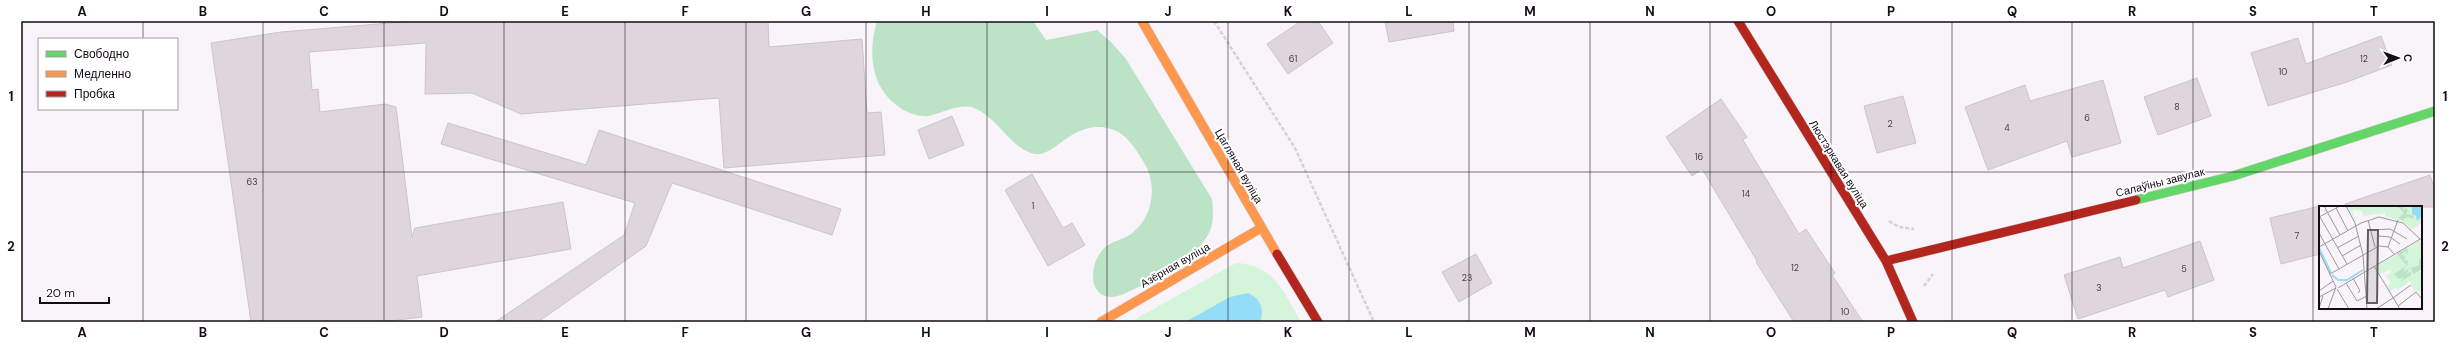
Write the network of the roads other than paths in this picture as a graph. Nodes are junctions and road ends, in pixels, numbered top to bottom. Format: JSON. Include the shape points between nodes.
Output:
{"nodes":[{"id":1,"x":1142,"y":21,"type":"edge"},
{"id":2,"x":1738,"y":21,"type":"edge"},
{"id":3,"x":2435,"y":111,"type":"edge"},
{"id":4,"x":1261,"y":228,"type":"junction"},
{"id":5,"x":1886,"y":261,"type":"junction"},
{"id":6,"x":1101,"y":322,"type":"edge"},
{"id":7,"x":1318,"y":322,"type":"edge"},
{"id":8,"x":1912,"y":322,"type":"edge"}],
"edges":[{"from":1,"to":4,"type":"street","name":"Цагляная вуліца"},
{"from":2,"to":5,"type":"street","name":"Люстэркавая вуліца"},
{"from":3,"to":5,"type":"street","name":"Салаўіны завулак","via":[[2233,176]]},
{"from":4,"to":6,"type":"street","name":"Азёрная вуліца"},
{"from":4,"to":7,"type":"street","name":"Цагляная вуліца"},
{"from":5,"to":8,"type":"street","name":"Люстэркавая вуліца"}]}
